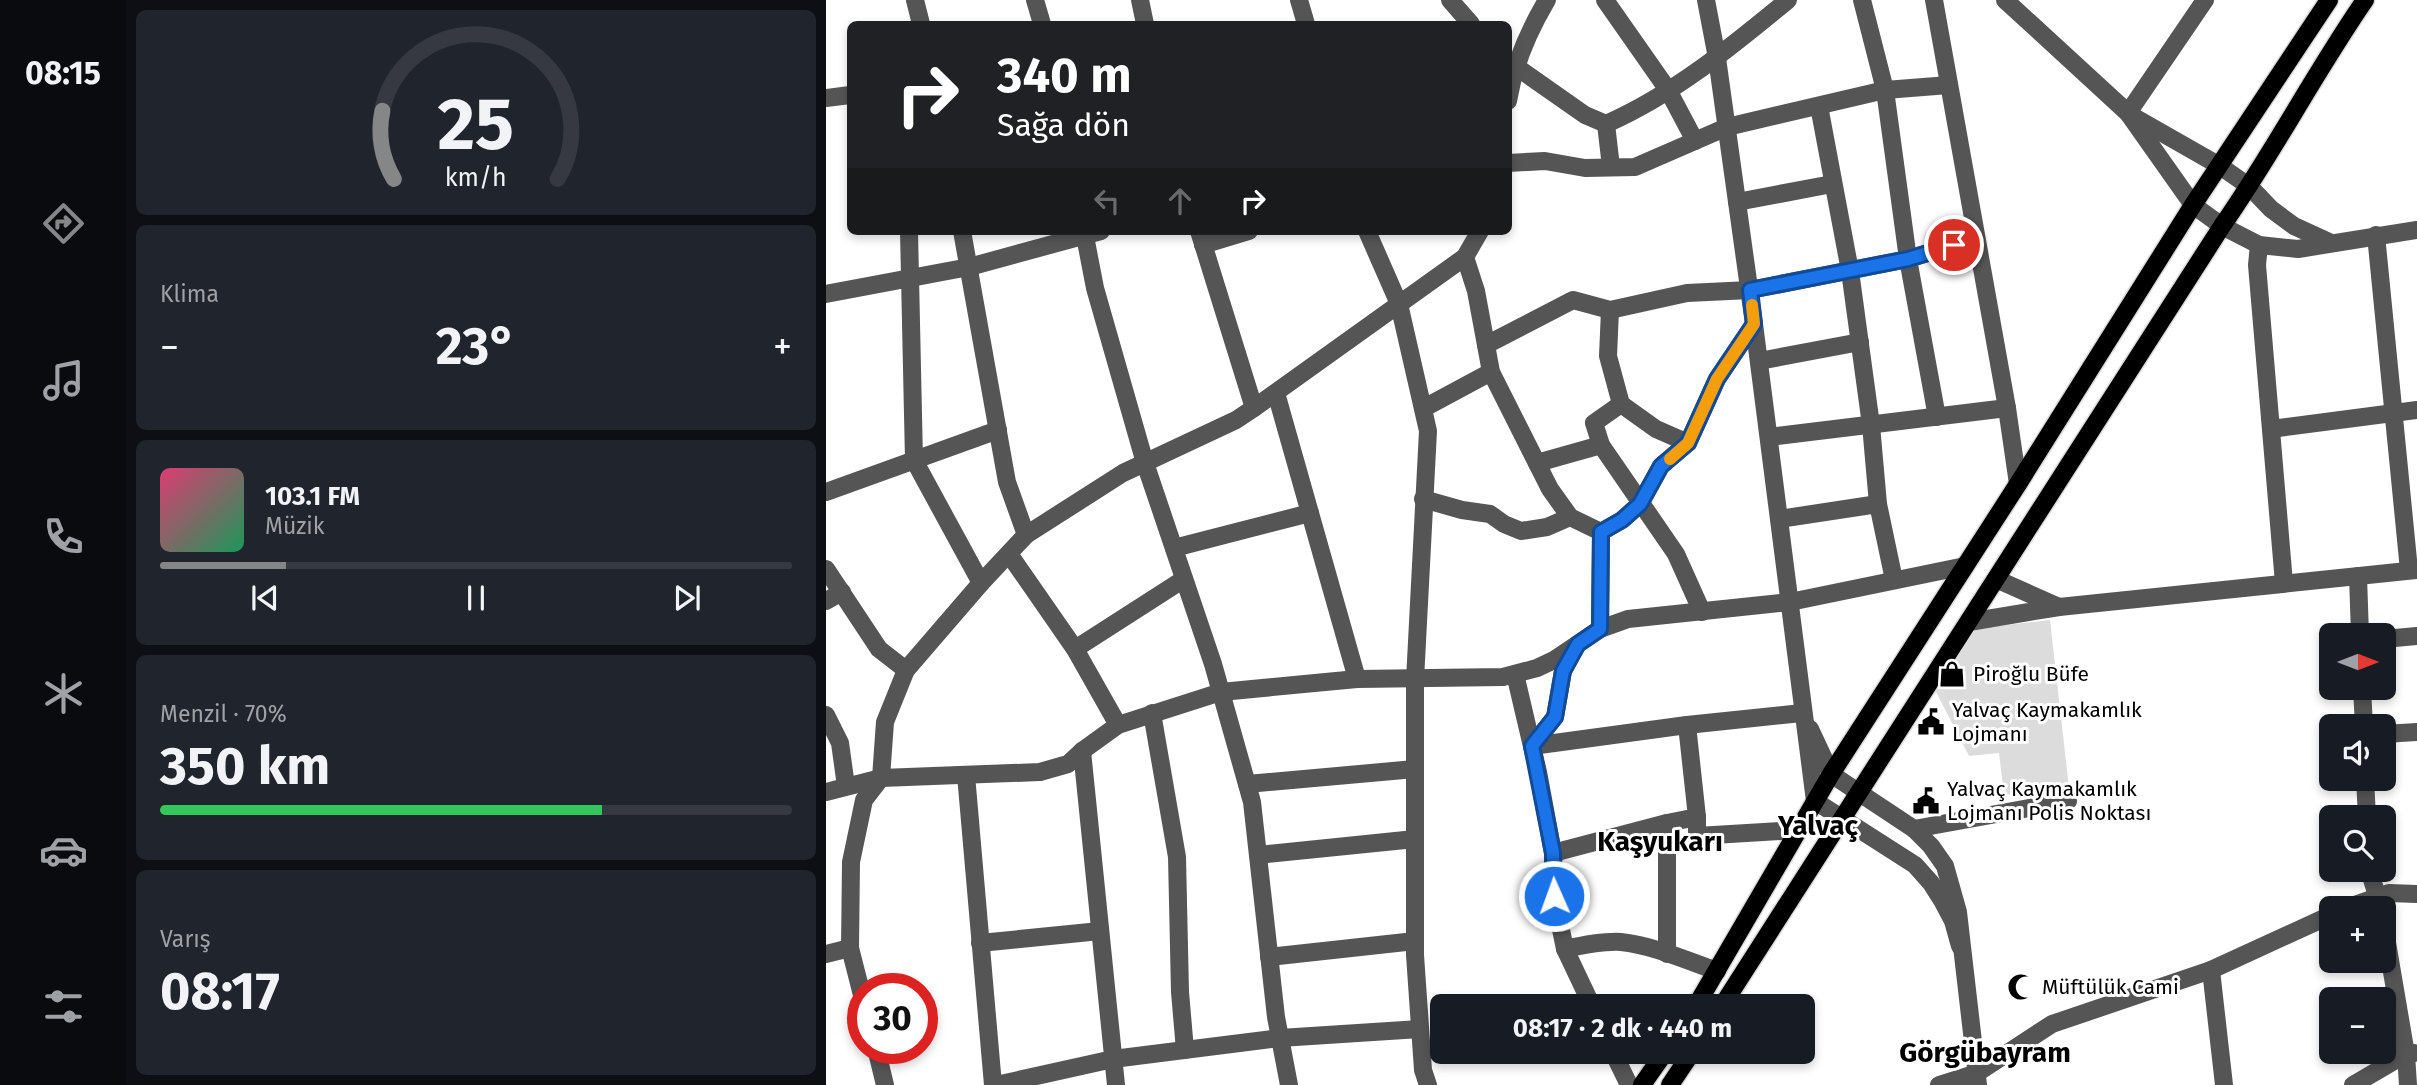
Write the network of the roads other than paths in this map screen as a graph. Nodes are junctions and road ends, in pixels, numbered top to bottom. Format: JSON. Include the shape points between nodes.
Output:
{"nodes":[{"id":1,"x":915,"y":0,"type":"edge"},
{"id":2,"x":1035,"y":0,"type":"edge"},
{"id":3,"x":1140,"y":0,"type":"edge"},
{"id":4,"x":1299,"y":0,"type":"edge"},
{"id":5,"x":1450,"y":0,"type":"edge"},
{"id":6,"x":1547,"y":0,"type":"edge"},
{"id":7,"x":1605,"y":0,"type":"edge"},
{"id":8,"x":1706,"y":0,"type":"edge"},
{"id":9,"x":1787,"y":0,"type":"edge"},
{"id":10,"x":1862,"y":0,"type":"edge"},
{"id":11,"x":1934,"y":0,"type":"edge"},
{"id":12,"x":2005,"y":0,"type":"edge"},
{"id":13,"x":2205,"y":0,"type":"edge"},
{"id":14,"x":2329,"y":0,"type":"edge"},
{"id":15,"x":2365,"y":0,"type":"edge"},
{"id":16,"x":920,"y":21,"type":"edge"},
{"id":17,"x":1041,"y":21,"type":"edge"},
{"id":18,"x":1144,"y":21,"type":"edge"},
{"id":19,"x":1305,"y":21,"type":"edge"},
{"id":20,"x":1468,"y":21,"type":"edge"},
{"id":21,"x":1717,"y":58,"type":"junction"},
{"id":22,"x":1513,"y":63,"type":"edge"},
{"id":23,"x":1949,"y":85,"type":"junction"},
{"id":24,"x":1668,"y":90,"type":"junction"},
{"id":25,"x":1885,"y":90,"type":"junction"},
{"id":26,"x":847,"y":95,"type":"edge"},
{"id":27,"x":826,"y":98,"type":"edge"},
{"id":28,"x":1819,"y":106,"type":"junction"},
{"id":29,"x":2128,"y":113,"type":"junction"},
{"id":30,"x":1606,"y":124,"type":"junction"},
{"id":31,"x":1727,"y":127,"type":"junction"},
{"id":32,"x":1695,"y":141,"type":"junction"},
{"id":33,"x":1512,"y":163,"type":"edge"},
{"id":34,"x":2220,"y":166,"type":"junction"},
{"id":35,"x":1611,"y":167,"type":"junction"},
{"id":36,"x":1832,"y":184,"type":"junction"},
{"id":37,"x":2250,"y":187,"type":"junction"},
{"id":38,"x":1737,"y":202,"type":"junction"},
{"id":39,"x":2193,"y":205,"type":"junction"},
{"id":40,"x":2222,"y":226,"type":"junction"},
{"id":41,"x":2417,"y":230,"type":"edge"},
{"id":42,"x":909,"y":235,"type":"edge"},
{"id":43,"x":963,"y":235,"type":"edge"},
{"id":44,"x":1080,"y":235,"type":"edge"},
{"id":45,"x":1090,"y":235,"type":"edge"},
{"id":46,"x":1222,"y":235,"type":"edge"},
{"id":47,"x":1369,"y":235,"type":"edge"},
{"id":48,"x":1478,"y":235,"type":"edge"},
{"id":49,"x":2376,"y":235,"type":"junction"},
{"id":50,"x":1201,"y":238,"type":"edge"},
{"id":51,"x":1976,"y":238,"type":"junction"},
{"id":52,"x":2329,"y":242,"type":"junction"},
{"id":53,"x":2259,"y":245,"type":"junction"},
{"id":54,"x":1465,"y":257,"type":"junction"},
{"id":55,"x":1908,"y":259,"type":"junction"},
{"id":56,"x":969,"y":267,"type":"junction"},
{"id":57,"x":1850,"y":271,"type":"junction"},
{"id":58,"x":911,"y":277,"type":"junction"},
{"id":59,"x":1750,"y":290,"type":"junction"},
{"id":60,"x":826,"y":294,"type":"edge"},
{"id":61,"x":1399,"y":304,"type":"junction"},
{"id":62,"x":1610,"y":310,"type":"junction"},
{"id":63,"x":1754,"y":324,"type":"junction"},
{"id":64,"x":1860,"y":342,"type":"junction"},
{"id":65,"x":1486,"y":345,"type":"junction"},
{"id":66,"x":1759,"y":361,"type":"junction"},
{"id":67,"x":1491,"y":372,"type":"junction"},
{"id":68,"x":1276,"y":393,"type":"junction"},
{"id":69,"x":1621,"y":404,"type":"junction"},
{"id":70,"x":1254,"y":408,"type":"junction"},
{"id":71,"x":1424,"y":408,"type":"junction"},
{"id":72,"x":2007,"y":408,"type":"junction"},
{"id":73,"x":2417,"y":410,"type":"edge"},
{"id":74,"x":2393,"y":414,"type":"junction"},
{"id":75,"x":1937,"y":417,"type":"junction"},
{"id":76,"x":1871,"y":425,"type":"junction"},
{"id":77,"x":2271,"y":429,"type":"junction"},
{"id":78,"x":999,"y":430,"type":"junction"},
{"id":79,"x":1769,"y":437,"type":"junction"},
{"id":80,"x":1688,"y":443,"type":"junction"},
{"id":81,"x":1601,"y":445,"type":"junction"},
{"id":82,"x":914,"y":460,"type":"junction"},
{"id":83,"x":1145,"y":463,"type":"junction"},
{"id":84,"x":1537,"y":463,"type":"junction"},
{"id":85,"x":2018,"y":484,"type":"junction"},
{"id":86,"x":826,"y":492,"type":"edge"},
{"id":87,"x":1423,"y":499,"type":"junction"},
{"id":88,"x":1640,"y":504,"type":"junction"},
{"id":89,"x":1878,"y":504,"type":"junction"},
{"id":90,"x":1310,"y":513,"type":"junction"},
{"id":91,"x":1570,"y":517,"type":"junction"},
{"id":92,"x":1779,"y":519,"type":"junction"},
{"id":93,"x":1601,"y":532,"type":"junction"},
{"id":94,"x":1026,"y":535,"type":"junction"},
{"id":95,"x":1174,"y":548,"type":"junction"},
{"id":96,"x":1009,"y":554,"type":"junction"},
{"id":97,"x":1965,"y":566,"type":"junction"},
{"id":98,"x":826,"y":569,"type":"edge"},
{"id":99,"x":2413,"y":570,"type":"edge"},
{"id":100,"x":2358,"y":576,"type":"junction"},
{"id":101,"x":1184,"y":579,"type":"junction"},
{"id":102,"x":1996,"y":579,"type":"junction"},
{"id":103,"x":1894,"y":580,"type":"junction"},
{"id":104,"x":981,"y":583,"type":"junction"},
{"id":105,"x":2284,"y":583,"type":"junction"},
{"id":106,"x":834,"y":597,"type":"edge"},
{"id":107,"x":1790,"y":602,"type":"junction"},
{"id":108,"x":2059,"y":607,"type":"junction"},
{"id":109,"x":1702,"y":612,"type":"junction"},
{"id":110,"x":1969,"y":622,"type":"junction"},
{"id":111,"x":2360,"y":623,"type":"edge"},
{"id":112,"x":1600,"y":629,"type":"junction"},
{"id":113,"x":2417,"y":636,"type":"edge"},
{"id":114,"x":2396,"y":638,"type":"edge"},
{"id":115,"x":1578,"y":644,"type":"junction"},
{"id":116,"x":1075,"y":649,"type":"junction"},
{"id":117,"x":906,"y":670,"type":"junction"},
{"id":118,"x":1515,"y":674,"type":"junction"},
{"id":119,"x":1357,"y":679,"type":"junction"},
{"id":120,"x":1415,"y":680,"type":"junction"},
{"id":121,"x":1221,"y":692,"type":"junction"},
{"id":122,"x":1152,"y":713,"type":"junction"},
{"id":123,"x":1802,"y":713,"type":"junction"},
{"id":124,"x":826,"y":715,"type":"edge"},
{"id":125,"x":1118,"y":725,"type":"junction"},
{"id":126,"x":1687,"y":725,"type":"junction"},
{"id":127,"x":2417,"y":732,"type":"edge"},
{"id":128,"x":2396,"y":733,"type":"edge"},
{"id":129,"x":1532,"y":746,"type":"junction"},
{"id":130,"x":1082,"y":751,"type":"junction"},
{"id":131,"x":1415,"y":769,"type":"junction"},
{"id":132,"x":1831,"y":774,"type":"junction"},
{"id":133,"x":965,"y":775,"type":"junction"},
{"id":134,"x":881,"y":778,"type":"junction"},
{"id":135,"x":1247,"y":784,"type":"junction"},
{"id":136,"x":846,"y":786,"type":"junction"},
{"id":137,"x":826,"y":792,"type":"edge"},
{"id":138,"x":1860,"y":792,"type":"junction"},
{"id":139,"x":1815,"y":801,"type":"junction"},
{"id":140,"x":2068,"y":801,"type":"dead end"},
{"id":141,"x":1697,"y":817,"type":"junction"},
{"id":142,"x":1843,"y":819,"type":"junction"},
{"id":143,"x":1667,"y":822,"type":"junction"},
{"id":144,"x":1914,"y":829,"type":"junction"},
{"id":145,"x":1798,"y":830,"type":"junction"},
{"id":146,"x":1415,"y":839,"type":"junction"},
{"id":147,"x":1553,"y":853,"type":"junction"},
{"id":148,"x":1258,"y":855,"type":"junction"},
{"id":149,"x":2417,"y":894,"type":"edge"},
{"id":150,"x":2386,"y":896,"type":"edge"},
{"id":151,"x":2319,"y":920,"type":"edge"},
{"id":152,"x":1100,"y":931,"type":"junction"},
{"id":153,"x":1415,"y":942,"type":"junction"},
{"id":154,"x":980,"y":943,"type":"junction"},
{"id":155,"x":1960,"y":946,"type":"junction"},
{"id":156,"x":850,"y":948,"type":"junction"},
{"id":157,"x":1565,"y":949,"type":"junction"},
{"id":158,"x":826,"y":954,"type":"edge"},
{"id":159,"x":1667,"y":954,"type":"junction"},
{"id":160,"x":1269,"y":957,"type":"junction"},
{"id":161,"x":2211,"y":970,"type":"junction"},
{"id":162,"x":1717,"y":971,"type":"junction"},
{"id":163,"x":856,"y":973,"type":"edge"},
{"id":164,"x":2394,"y":973,"type":"edge"},
{"id":165,"x":1586,"y":994,"type":"edge"},
{"id":166,"x":1703,"y":994,"type":"edge"},
{"id":167,"x":1729,"y":994,"type":"edge"},
{"id":168,"x":1420,"y":1029,"type":"junction"},
{"id":169,"x":1280,"y":1038,"type":"junction"},
{"id":170,"x":1185,"y":1050,"type":"junction"},
{"id":171,"x":2412,"y":1054,"type":"edge"},
{"id":172,"x":1113,"y":1059,"type":"junction"},
{"id":173,"x":880,"y":1064,"type":"edge"},
{"id":174,"x":1619,"y":1064,"type":"edge"},
{"id":175,"x":1657,"y":1064,"type":"edge"},
{"id":176,"x":1684,"y":1064,"type":"edge"},
{"id":177,"x":1978,"y":1079,"type":"edge"},
{"id":178,"x":885,"y":1085,"type":"edge"},
{"id":179,"x":994,"y":1085,"type":"edge"},
{"id":180,"x":1116,"y":1085,"type":"edge"},
{"id":181,"x":1289,"y":1085,"type":"edge"},
{"id":182,"x":1428,"y":1085,"type":"edge"},
{"id":183,"x":1629,"y":1085,"type":"edge"},
{"id":184,"x":1642,"y":1085,"type":"edge"},
{"id":185,"x":1670,"y":1085,"type":"edge"},
{"id":186,"x":1939,"y":1085,"type":"edge"},
{"id":187,"x":2224,"y":1085,"type":"edge"},
{"id":188,"x":2353,"y":1085,"type":"edge"},
{"id":189,"x":2408,"y":1085,"type":"edge"}],
"edges":[{"from":1,"to":16,"type":"street"},
{"from":2,"to":17,"type":"street"},
{"from":3,"to":18,"type":"street"},
{"from":4,"to":19,"type":"street"},
{"from":5,"to":20,"type":"street"},
{"from":6,"to":22,"type":"street"},
{"from":7,"to":24,"type":"street"},
{"from":8,"to":21,"type":"street"},
{"from":9,"to":21,"type":"street"},
{"from":10,"to":25,"type":"street"},
{"from":11,"to":23,"type":"street"},
{"from":12,"to":29,"type":"street"},
{"from":13,"to":29,"type":"street"},
{"from":14,"to":34,"type":"main road"},
{"from":15,"to":37,"type":"main road"},
{"from":21,"to":24,"type":"street"},
{"from":21,"to":31,"type":"street"},
{"from":22,"to":30,"type":"street","via":[[1585,115]]},
{"from":23,"to":25,"type":"street"},
{"from":23,"to":51,"type":"street"},
{"from":24,"to":30,"type":"street"},
{"from":24,"to":32,"type":"street"},
{"from":25,"to":28,"type":"street"},
{"from":25,"to":55,"type":"street"},
{"from":26,"to":27,"type":"street"},
{"from":28,"to":31,"type":"street"},
{"from":28,"to":36,"type":"street"},
{"from":29,"to":34,"type":"street"},
{"from":29,"to":39,"type":"street"},
{"from":30,"to":35,"type":"street"},
{"from":31,"to":32,"type":"street"},
{"from":31,"to":38,"type":"street"},
{"from":32,"to":35,"type":"street","via":[[1635,167]]},
{"from":33,"to":35,"type":"street"},
{"from":34,"to":37,"type":"street"},
{"from":34,"to":39,"type":"main road"},
{"from":36,"to":38,"type":"street"},
{"from":36,"to":57,"type":"street"},
{"from":37,"to":40,"type":"main road"},
{"from":37,"to":52,"type":"street","via":[[2294,226]]},
{"from":38,"to":59,"type":"street"},
{"from":39,"to":40,"type":"street"},
{"from":39,"to":85,"type":"main road"},
{"from":40,"to":53,"type":"street"},
{"from":40,"to":102,"type":"main road"},
{"from":41,"to":49,"type":"street"},
{"from":42,"to":58,"type":"street"},
{"from":43,"to":56,"type":"street"},
{"from":44,"to":56,"type":"street"},
{"from":45,"to":83,"type":"street","via":[[1096,288]]},
{"from":46,"to":50,"type":"street"},
{"from":47,"to":61,"type":"street"},
{"from":48,"to":54,"type":"street"},
{"from":49,"to":52,"type":"street"},
{"from":49,"to":74,"type":"street"},
{"from":50,"to":70,"type":"street"},
{"from":51,"to":55,"type":"street"},
{"from":51,"to":72,"type":"street"},
{"from":52,"to":53,"type":"street","via":[[2298,249]]},
{"from":53,"to":77,"type":"street"},
{"from":54,"to":61,"type":"street"},
{"from":54,"to":65,"type":"street"},
{"from":55,"to":57,"type":"street"},
{"from":55,"to":75,"type":"street"},
{"from":56,"to":58,"type":"street"},
{"from":56,"to":78,"type":"street"},
{"from":57,"to":59,"type":"street"},
{"from":57,"to":64,"type":"street"},
{"from":58,"to":60,"type":"street"},
{"from":58,"to":82,"type":"street"},
{"from":59,"to":62,"type":"street","via":[[1687,293]]},
{"from":59,"to":63,"type":"street"},
{"from":61,"to":68,"type":"street"},
{"from":61,"to":71,"type":"street"},
{"from":62,"to":65,"type":"street","via":[[1573,300]]},
{"from":62,"to":69,"type":"street","via":[[1608,356]]},
{"from":63,"to":66,"type":"street"},
{"from":63,"to":80,"type":"street","via":[[1717,379]]},
{"from":64,"to":66,"type":"street"},
{"from":64,"to":76,"type":"street"},
{"from":65,"to":67,"type":"street"},
{"from":66,"to":79,"type":"street"},
{"from":67,"to":71,"type":"street"},
{"from":67,"to":84,"type":"street"},
{"from":68,"to":70,"type":"street"},
{"from":68,"to":90,"type":"street"},
{"from":69,"to":80,"type":"street","via":[[1656,429]]},
{"from":69,"to":81,"type":"street","via":[[1594,423]]},
{"from":70,"to":83,"type":"street"},
{"from":71,"to":87,"type":"street","via":[[1428,431]]},
{"from":72,"to":75,"type":"street"},
{"from":72,"to":85,"type":"street"},
{"from":73,"to":74,"type":"street"},
{"from":74,"to":77,"type":"street"},
{"from":74,"to":99,"type":"street"},
{"from":75,"to":76,"type":"street"},
{"from":76,"to":79,"type":"street"},
{"from":76,"to":89,"type":"street"},
{"from":77,"to":105,"type":"street"},
{"from":78,"to":82,"type":"street"},
{"from":78,"to":94,"type":"street","via":[[1007,482]]},
{"from":79,"to":92,"type":"street"},
{"from":80,"to":88,"type":"street","via":[[1661,466]]},
{"from":81,"to":84,"type":"street"},
{"from":81,"to":88,"type":"street"},
{"from":82,"to":86,"type":"street"},
{"from":82,"to":104,"type":"street"},
{"from":83,"to":94,"type":"street"},
{"from":83,"to":95,"type":"street"},
{"from":84,"to":91,"type":"street"},
{"from":85,"to":97,"type":"main road"},
{"from":87,"to":91,"type":"street","via":[[1490,514],[1521,531]]},
{"from":87,"to":120,"type":"street"},
{"from":88,"to":93,"type":"street"},
{"from":88,"to":109,"type":"street","via":[[1676,554]]},
{"from":89,"to":92,"type":"street"},
{"from":89,"to":103,"type":"street"},
{"from":90,"to":95,"type":"street"},
{"from":90,"to":119,"type":"street"},
{"from":91,"to":93,"type":"street"},
{"from":92,"to":107,"type":"street"},
{"from":93,"to":112,"type":"street"},
{"from":94,"to":96,"type":"street"},
{"from":95,"to":101,"type":"street"},
{"from":96,"to":104,"type":"street"},
{"from":96,"to":116,"type":"street"},
{"from":97,"to":103,"type":"street"},
{"from":97,"to":132,"type":"main road"},
{"from":98,"to":106,"type":"street"},
{"from":99,"to":100,"type":"street"},
{"from":100,"to":105,"type":"street"},
{"from":100,"to":111,"type":"street"},
{"from":101,"to":116,"type":"street"},
{"from":101,"to":121,"type":"street"},
{"from":102,"to":108,"type":"street"},
{"from":102,"to":110,"type":"main road"},
{"from":103,"to":107,"type":"street"},
{"from":104,"to":117,"type":"street"},
{"from":105,"to":108,"type":"street"},
{"from":106,"to":117,"type":"street","via":[[879,649]]},
{"from":107,"to":109,"type":"street"},
{"from":107,"to":123,"type":"street"},
{"from":108,"to":110,"type":"street"},
{"from":109,"to":112,"type":"street","via":[[1628,619]]},
{"from":110,"to":138,"type":"main road"},
{"from":112,"to":115,"type":"street"},
{"from":113,"to":114,"type":"street"},
{"from":115,"to":118,"type":"street","via":[[1554,660]]},
{"from":115,"to":129,"type":"street","via":[[1563,671],[1555,717]]},
{"from":116,"to":125,"type":"street"},
{"from":117,"to":134,"type":"street","via":[[885,722]]},
{"from":118,"to":120,"type":"street"},
{"from":118,"to":129,"type":"street"},
{"from":119,"to":120,"type":"street"},
{"from":119,"to":121,"type":"street"},
{"from":120,"to":131,"type":"street"},
{"from":121,"to":122,"type":"street"},
{"from":121,"to":135,"type":"street"},
{"from":122,"to":125,"type":"street"},
{"from":122,"to":170,"type":"street","via":[[1177,857]]},
{"from":123,"to":126,"type":"street"},
{"from":123,"to":132,"type":"street"},
{"from":123,"to":139,"type":"street"},
{"from":124,"to":136,"type":"street","via":[[840,744]]},
{"from":125,"to":130,"type":"street"},
{"from":126,"to":129,"type":"street"},
{"from":126,"to":141,"type":"street"},
{"from":127,"to":128,"type":"street"},
{"from":129,"to":147,"type":"street"},
{"from":130,"to":133,"type":"street","via":[[1068,764],[1040,772]]},
{"from":130,"to":152,"type":"street"},
{"from":131,"to":135,"type":"street"},
{"from":131,"to":146,"type":"street"},
{"from":132,"to":138,"type":"street"},
{"from":132,"to":139,"type":"main road"},
{"from":133,"to":134,"type":"street"},
{"from":133,"to":154,"type":"street"},
{"from":134,"to":136,"type":"street"},
{"from":134,"to":156,"type":"street","via":[[864,800],[851,862]]},
{"from":135,"to":148,"type":"street"},
{"from":136,"to":137,"type":"street"},
{"from":138,"to":142,"type":"main road"},
{"from":138,"to":144,"type":"street"},
{"from":139,"to":142,"type":"street"},
{"from":139,"to":145,"type":"main road"},
{"from":140,"to":144,"type":"street"},
{"from":141,"to":143,"type":"street"},
{"from":141,"to":145,"type":"street","via":[[1697,836]]},
{"from":142,"to":155,"type":"street","via":[[1915,865],[1943,902]]},
{"from":142,"to":167,"type":"main road"},
{"from":143,"to":147,"type":"street"},
{"from":143,"to":159,"type":"street"},
{"from":144,"to":155,"type":"street","via":[[1945,866],[1958,912]]},
{"from":145,"to":162,"type":"main road"},
{"from":146,"to":148,"type":"street"},
{"from":146,"to":153,"type":"street"},
{"from":147,"to":157,"type":"street","via":[[1554,896]]},
{"from":148,"to":160,"type":"street"},
{"from":149,"to":150,"type":"street"},
{"from":151,"to":161,"type":"street"},
{"from":152,"to":154,"type":"street"},
{"from":152,"to":172,"type":"street"},
{"from":153,"to":160,"type":"street"},
{"from":153,"to":168,"type":"street"},
{"from":154,"to":179,"type":"street"},
{"from":155,"to":177,"type":"street"},
{"from":156,"to":158,"type":"street"},
{"from":156,"to":163,"type":"street"},
{"from":157,"to":159,"type":"street","via":[[1622,942]]},
{"from":157,"to":165,"type":"street"},
{"from":159,"to":162,"type":"street"},
{"from":160,"to":169,"type":"street"},
{"from":161,"to":177,"type":"street","via":[[2052,1024]]},
{"from":161,"to":187,"type":"street"},
{"from":162,"to":166,"type":"main road"},
{"from":164,"to":171,"type":"street"},
{"from":168,"to":169,"type":"street"},
{"from":168,"to":182,"type":"street"},
{"from":169,"to":170,"type":"street"},
{"from":169,"to":181,"type":"street"},
{"from":170,"to":172,"type":"street"},
{"from":171,"to":188,"type":"street"},
{"from":171,"to":189,"type":"street"},
{"from":172,"to":179,"type":"street"},
{"from":172,"to":180,"type":"street"},
{"from":173,"to":178,"type":"street"},
{"from":174,"to":183,"type":"street"},
{"from":175,"to":184,"type":"main road"},
{"from":176,"to":185,"type":"main road"},
{"from":177,"to":186,"type":"street"}]}
